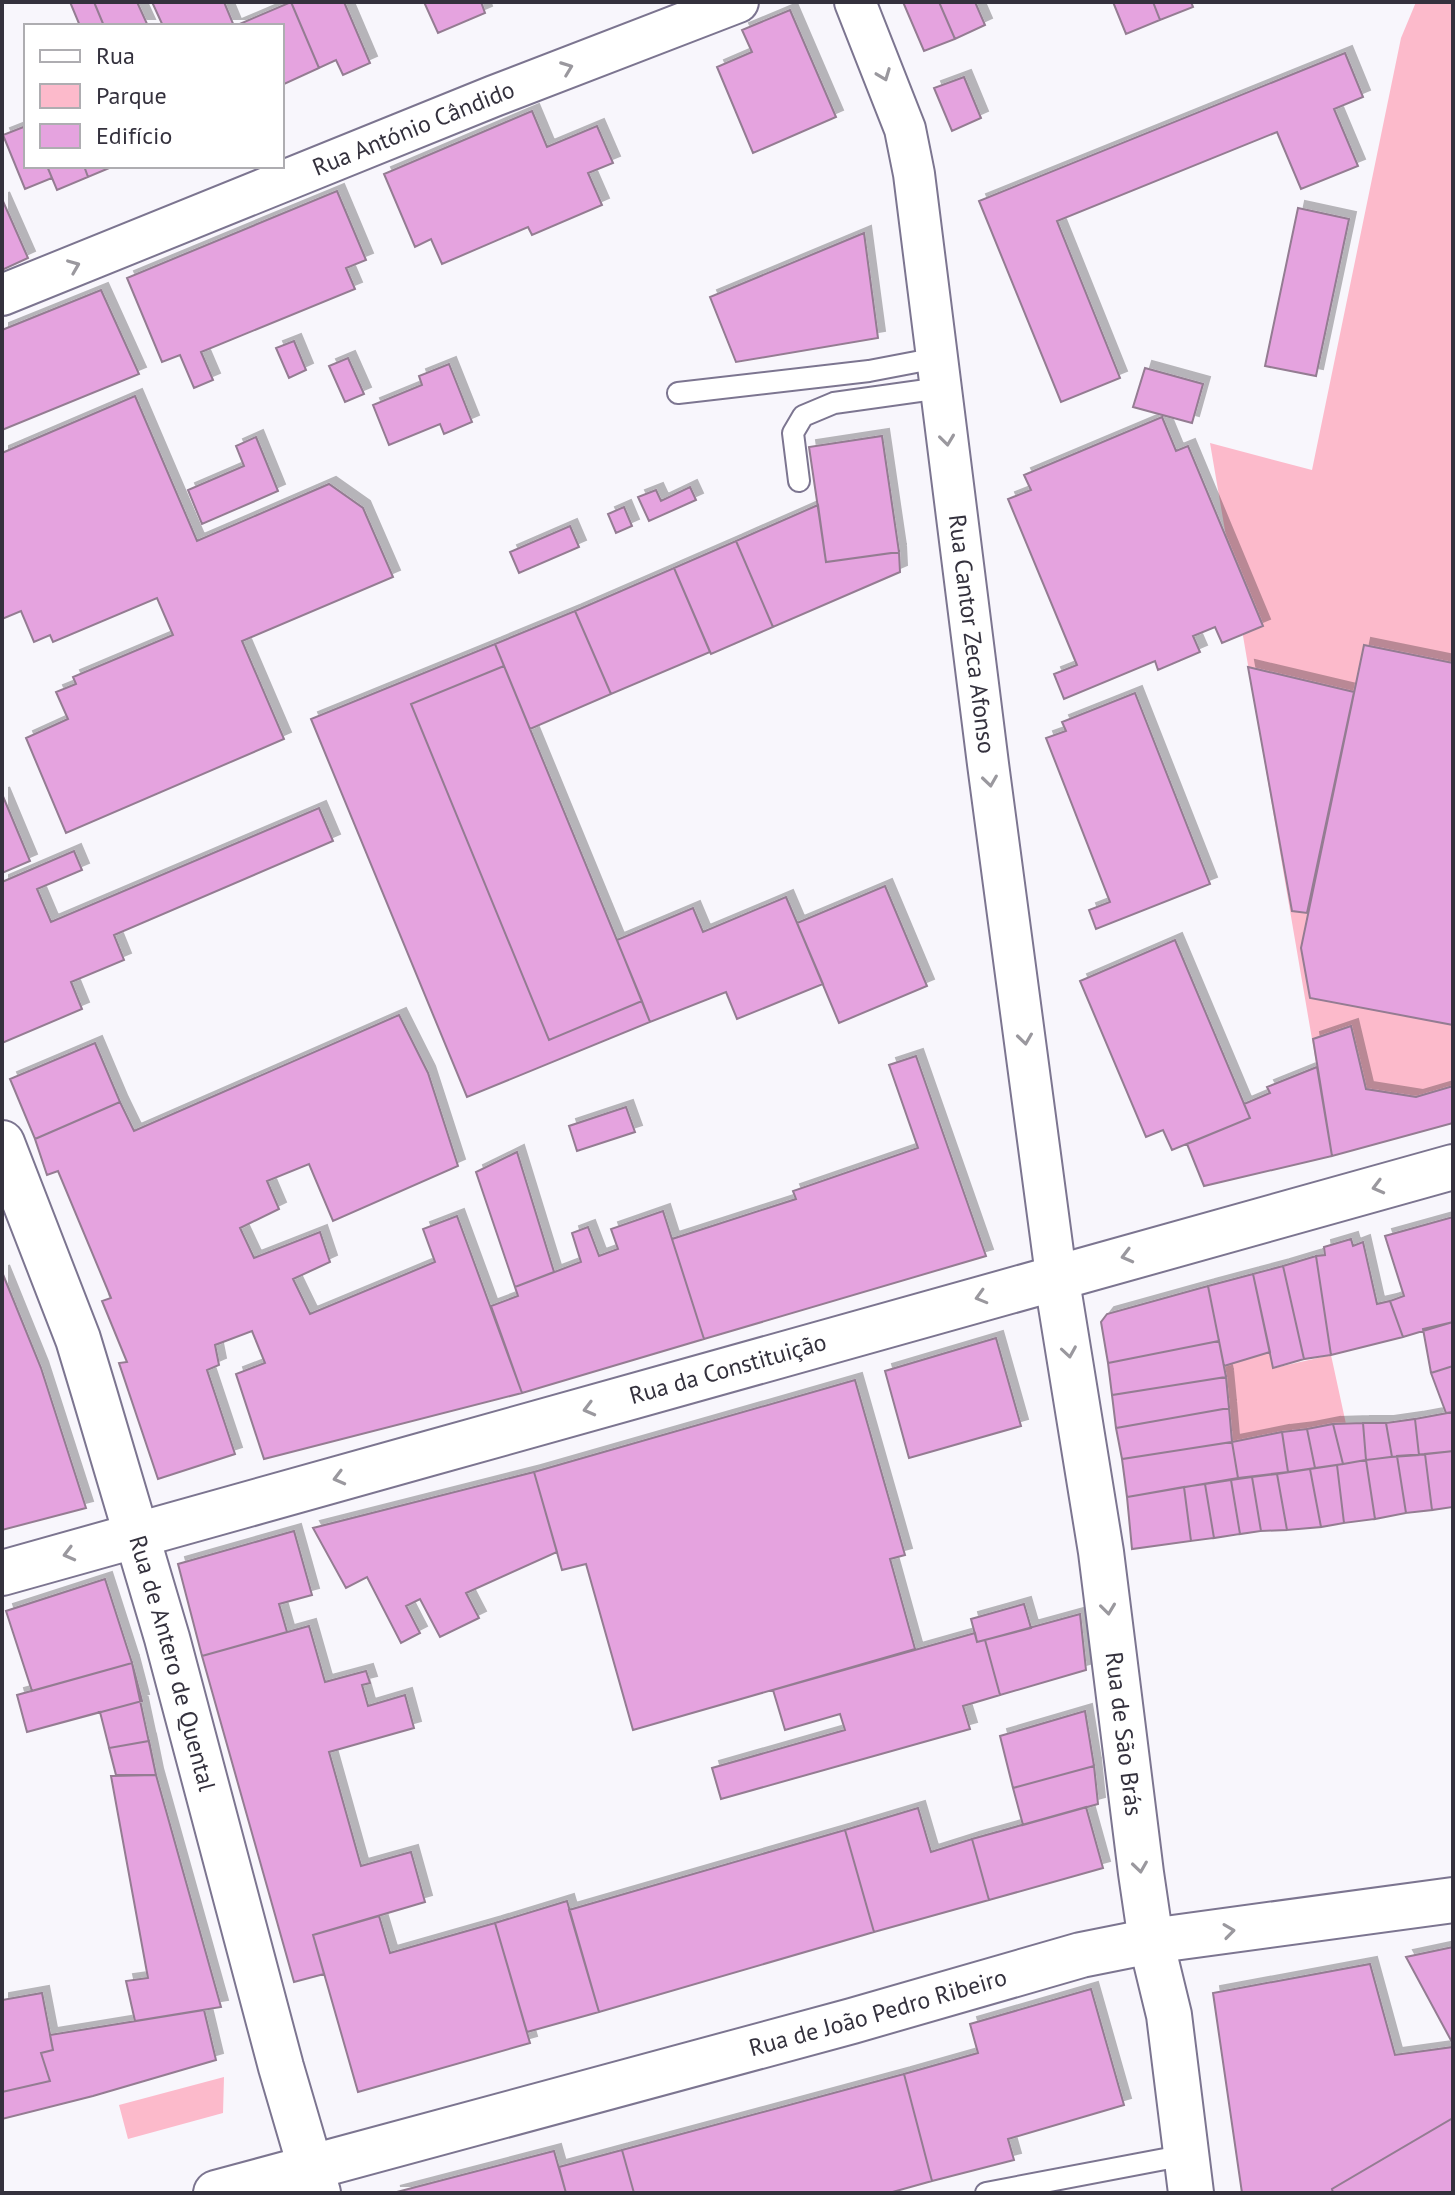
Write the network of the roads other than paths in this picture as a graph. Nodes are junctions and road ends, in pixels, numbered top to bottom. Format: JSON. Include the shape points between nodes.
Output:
{"nodes":[{"id":1,"x":738,"y":2,"type":"edge"},
{"id":2,"x":855,"y":2,"type":"edge"},
{"id":3,"x":2,"y":295,"type":"edge"},
{"id":4,"x":939,"y":373,"type":"junction"},
{"id":5,"x":678,"y":393,"type":"dead end"},
{"id":6,"x":799,"y":481,"type":"dead end"},
{"id":7,"x":2,"y":1143,"type":"edge"},
{"id":8,"x":1453,"y":1167,"type":"edge"},
{"id":9,"x":1056,"y":1275,"type":"junction"},
{"id":10,"x":137,"y":1536,"type":"junction"},
{"id":11,"x":2,"y":1573,"type":"edge"},
{"id":12,"x":1453,"y":1900,"type":"edge"},
{"id":13,"x":1151,"y":1941,"type":"junction"},
{"id":14,"x":1188,"y":2174,"type":"edge"},
{"id":15,"x":314,"y":2180,"type":"edge"},
{"id":16,"x":216,"y":2193,"type":"edge"},
{"id":17,"x":986,"y":2193,"type":"edge"}],
"edges":[{"from":3,"to":1,"type":"street","name":"Rua António Cândido","one_way":true},
{"from":2,"to":4,"type":"street","name":"Rua Cantor Zeca Afonso","one_way":true,"via":[[905,129]]},
{"from":4,"to":5,"type":"lane","via":[[869,371]]},
{"from":4,"to":6,"type":"lane","via":[[803,416],[793,433]]},
{"from":4,"to":9,"type":"street","name":"Rua Cantor Zeca Afonso","one_way":true},
{"from":7,"to":10,"type":"main road","name":"Rua de Antero de Quental","via":[[78,1339]]},
{"from":8,"to":9,"type":"main road","name":"Rua da Constituição","one_way":true},
{"from":9,"to":10,"type":"main road","name":"Rua da Constituição","one_way":true},
{"from":9,"to":13,"type":"main road","name":"Rua de São Brás","one_way":true,"via":[[1101,1552]]},
{"from":10,"to":11,"type":"main road","name":"Rua da Constituição","one_way":true},
{"from":10,"to":15,"type":"main road","name":"Rua de Antero de Quental"},
{"from":13,"to":12,"type":"main road","name":"Rua de João Pedro Ribeiro","one_way":true},
{"from":13,"to":14,"type":"main road","name":"Rua de São Brás","via":[[1169,2015]]},
{"from":13,"to":15,"type":"main road","name":"Rua de João Pedro Ribeiro","via":[[1081,1955]]},
{"from":14,"to":17,"type":"lane"},
{"from":15,"to":16,"type":"main road","name":"Rua de João Pedro Ribeiro"}]}
